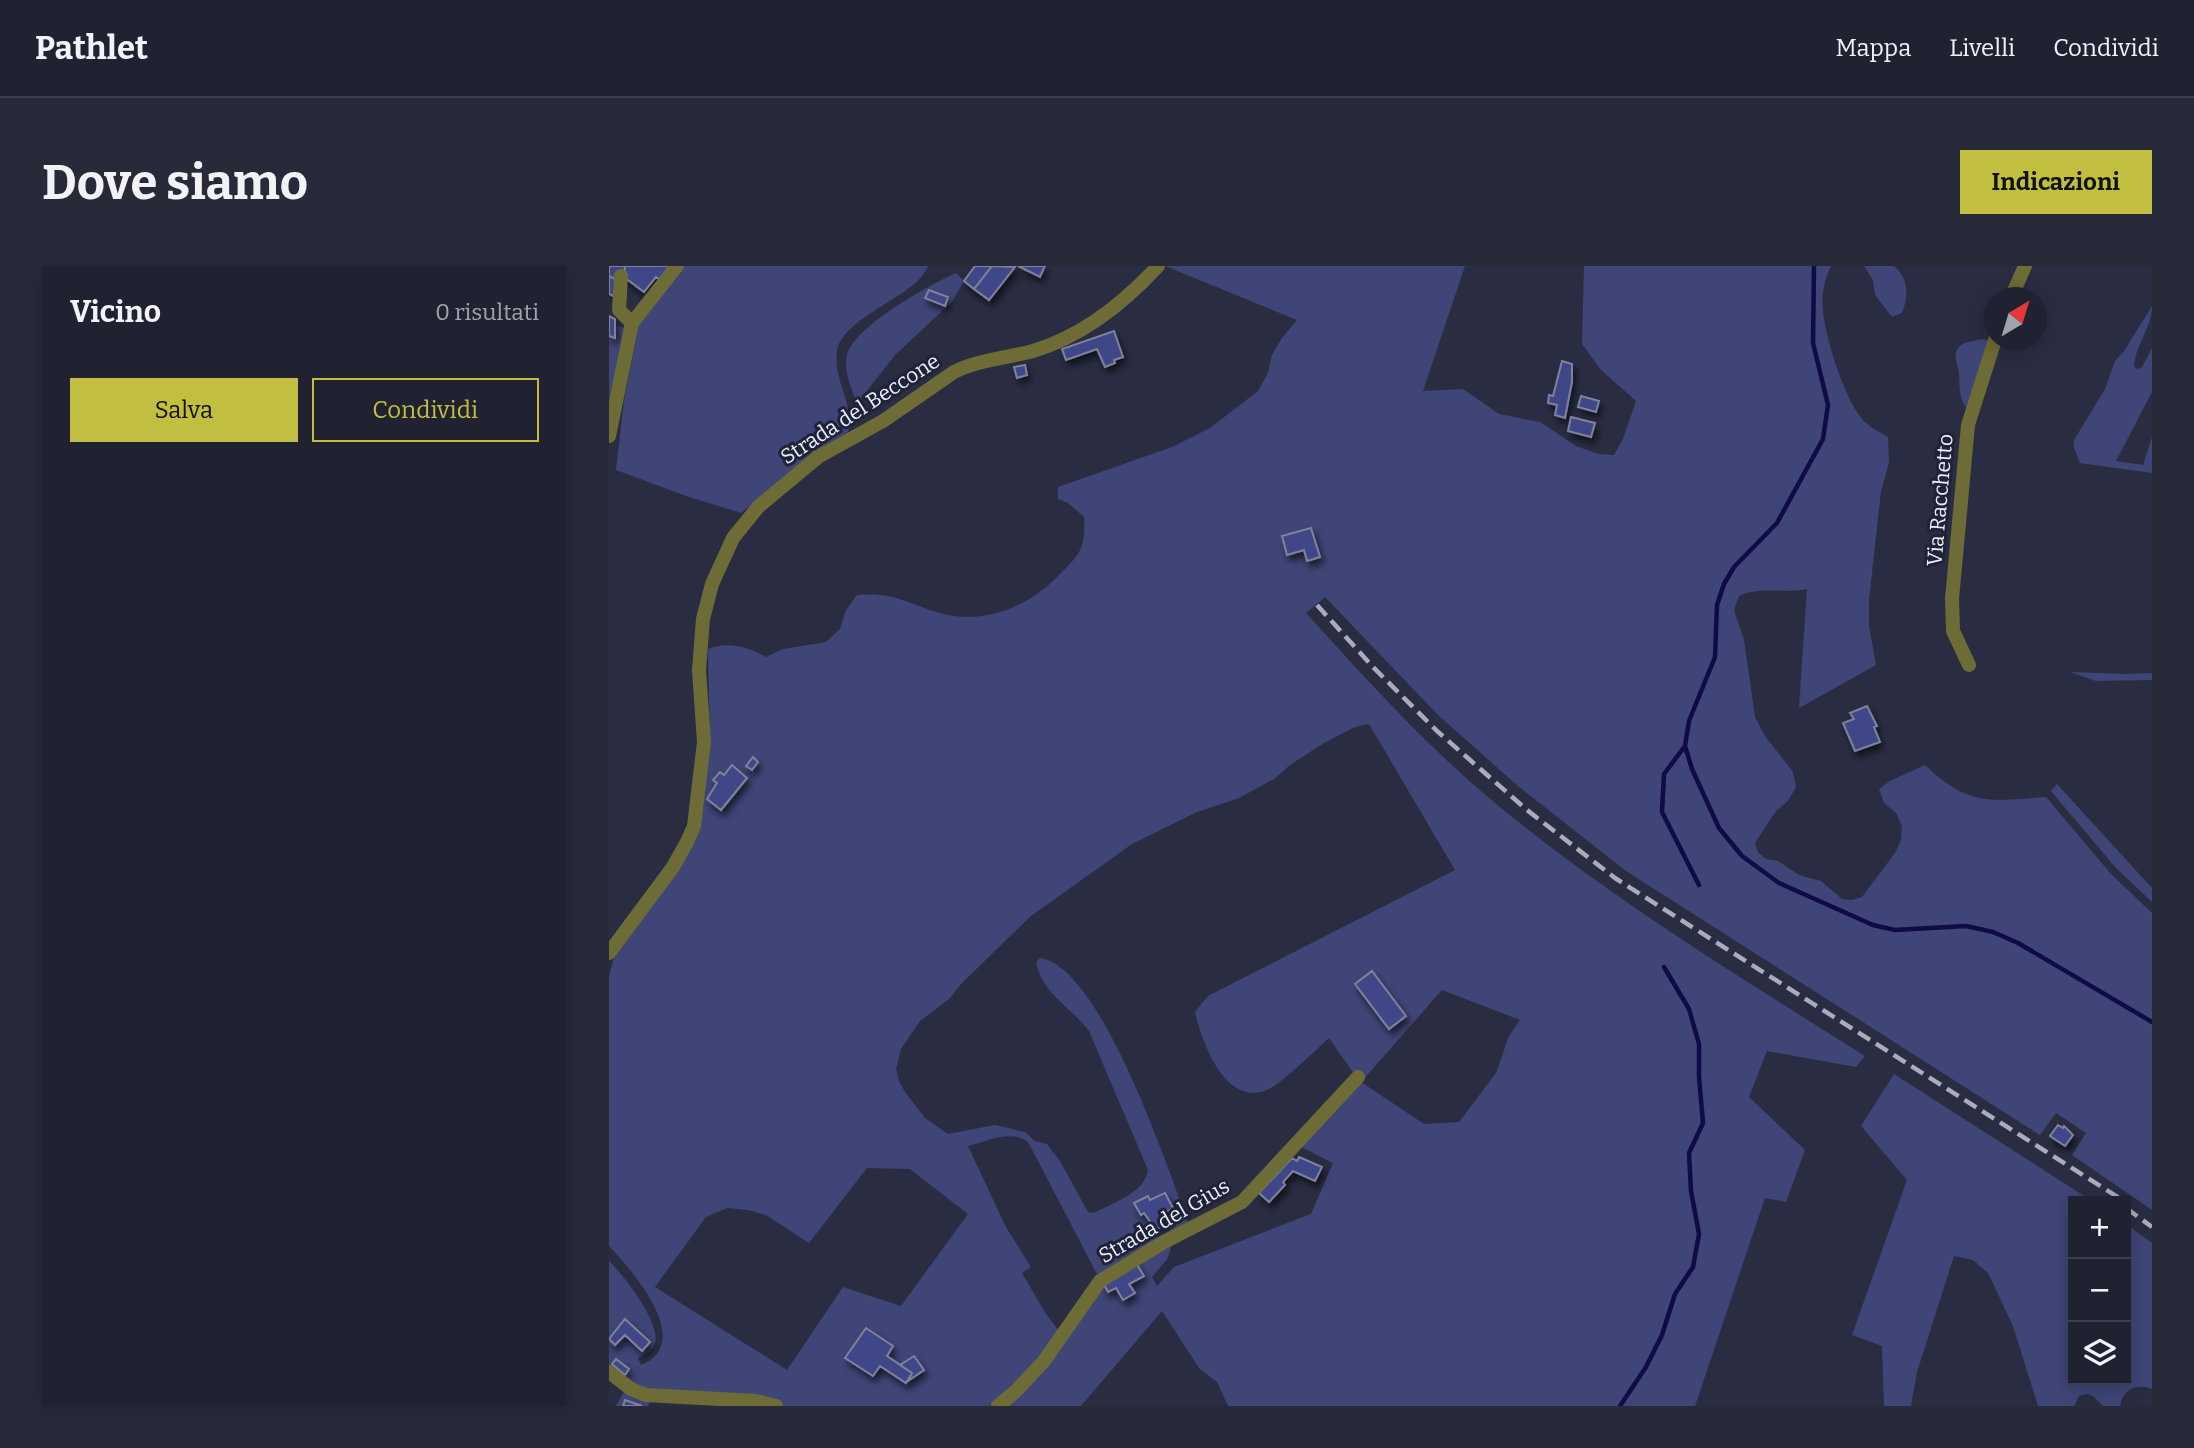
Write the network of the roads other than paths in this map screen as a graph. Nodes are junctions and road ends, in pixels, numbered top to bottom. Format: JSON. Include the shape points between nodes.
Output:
{"nodes":[{"id":1,"x":677,"y":266,"type":"edge"},
{"id":2,"x":1158,"y":266,"type":"edge"},
{"id":3,"x":2025,"y":266,"type":"edge"},
{"id":4,"x":621,"y":276,"type":"dead end"},
{"id":5,"x":2016,"y":287,"type":"edge"},
{"id":6,"x":632,"y":323,"type":"junction"},
{"id":7,"x":1991,"y":350,"type":"edge"},
{"id":8,"x":609,"y":436,"type":"edge"},
{"id":9,"x":1969,"y":665,"type":"dead end"},
{"id":10,"x":609,"y":953,"type":"edge"},
{"id":11,"x":1358,"y":1077,"type":"dead end"},
{"id":12,"x":609,"y":1372,"type":"edge"},
{"id":13,"x":776,"y":1406,"type":"edge"},
{"id":14,"x":997,"y":1406,"type":"edge"}],
"edges":[{"from":1,"to":6,"type":"street"},
{"from":2,"to":10,"type":"street","name":"Strada del Beccone","via":[[1092,325],[1040,348],[954,373],[818,457],[745,520],[723,556],[706,600],[699,670],[704,742],[694,826],[673,867]]},
{"from":3,"to":5,"type":"street"},
{"from":4,"to":6,"type":"street","via":[[619,310]]},
{"from":6,"to":8,"type":"street"},
{"from":7,"to":9,"type":"street","name":"Via Racchetto","via":[[1966,440],[1952,599],[1952,631]]},
{"from":11,"to":14,"type":"street","name":"Strada del Gius","via":[[1242,1202],[1100,1281],[1044,1361]]},
{"from":12,"to":13,"type":"street","via":[[646,1395]]}]}
